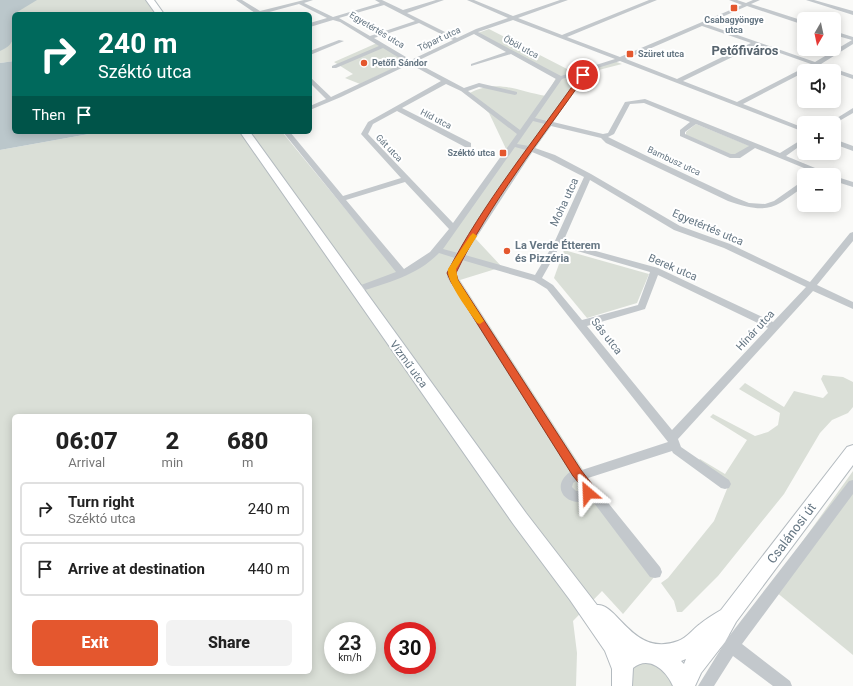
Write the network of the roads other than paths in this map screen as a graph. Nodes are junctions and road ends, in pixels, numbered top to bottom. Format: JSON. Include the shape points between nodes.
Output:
{"nodes":[{"id":1,"x":150,"y":0,"type":"edge"},
{"id":2,"x":239,"y":0,"type":"edge"},
{"id":3,"x":286,"y":0,"type":"edge"},
{"id":4,"x":310,"y":0,"type":"edge"},
{"id":5,"x":378,"y":0,"type":"edge"},
{"id":6,"x":441,"y":0,"type":"edge"},
{"id":7,"x":470,"y":0,"type":"edge"},
{"id":8,"x":565,"y":0,"type":"edge"},
{"id":9,"x":654,"y":0,"type":"edge"},
{"id":10,"x":732,"y":0,"type":"edge"},
{"id":11,"x":757,"y":0,"type":"edge"},
{"id":12,"x":809,"y":0,"type":"edge"},
{"id":13,"x":385,"y":3,"type":"junction"},
{"id":14,"x":297,"y":4,"type":"junction"},
{"id":15,"x":747,"y":5,"type":"junction"},
{"id":16,"x":159,"y":12,"type":"edge"},
{"id":17,"x":255,"y":12,"type":"edge"},
{"id":18,"x":266,"y":12,"type":"edge"},
{"id":19,"x":403,"y":12,"type":"junction"},
{"id":20,"x":853,"y":13,"type":"edge"},
{"id":21,"x":511,"y":17,"type":"junction"},
{"id":22,"x":334,"y":18,"type":"junction"},
{"id":23,"x":419,"y":21,"type":"junction"},
{"id":24,"x":797,"y":21,"type":"edge"},
{"id":25,"x":312,"y":24,"type":"edge"},
{"id":26,"x":701,"y":24,"type":"junction"},
{"id":27,"x":474,"y":32,"type":"junction"},
{"id":28,"x":563,"y":36,"type":"junction"},
{"id":29,"x":841,"y":36,"type":"edge"},
{"id":30,"x":371,"y":37,"type":"junction"},
{"id":31,"x":456,"y":40,"type":"junction"},
{"id":32,"x":853,"y":40,"type":"edge"},
{"id":33,"x":341,"y":41,"type":"dead end"},
{"id":34,"x":756,"y":43,"type":"junction"},
{"id":35,"x":384,"y":46,"type":"junction"},
{"id":36,"x":312,"y":52,"type":"edge"},
{"id":37,"x":511,"y":52,"type":"junction"},
{"id":38,"x":340,"y":59,"type":"dead end"},
{"id":39,"x":622,"y":60,"type":"junction"},
{"id":40,"x":347,"y":62,"type":"junction"},
{"id":41,"x":410,"y":62,"type":"junction"},
{"id":42,"x":815,"y":63,"type":"junction"},
{"id":43,"x":474,"y":65,"type":"dead end"},
{"id":44,"x":334,"y":67,"type":"dead end"},
{"id":45,"x":583,"y":75,"type":"dead end"},
{"id":46,"x":853,"y":77,"type":"edge"},
{"id":47,"x":560,"y":78,"type":"junction"},
{"id":48,"x":312,"y":81,"type":"edge"},
{"id":49,"x":678,"y":81,"type":"junction"},
{"id":50,"x":446,"y":82,"type":"junction"},
{"id":51,"x":463,"y":90,"type":"junction"},
{"id":52,"x":562,"y":90,"type":"junction"},
{"id":53,"x":515,"y":93,"type":"dead end"},
{"id":54,"x":330,"y":100,"type":"junction"},
{"id":55,"x":738,"y":104,"type":"junction"},
{"id":56,"x":312,"y":107,"type":"edge"},
{"id":57,"x":396,"y":108,"type":"junction"},
{"id":58,"x":853,"y":110,"type":"edge"},
{"id":59,"x":841,"y":117,"type":"edge"},
{"id":60,"x":531,"y":119,"type":"junction"},
{"id":61,"x":696,"y":121,"type":"junction"},
{"id":62,"x":550,"y":124,"type":"junction"},
{"id":63,"x":797,"y":127,"type":"edge"},
{"id":64,"x":246,"y":134,"type":"edge"},
{"id":65,"x":288,"y":134,"type":"edge"},
{"id":66,"x":521,"y":134,"type":"junction"},
{"id":67,"x":603,"y":136,"type":"junction"},
{"id":68,"x":841,"y":144,"type":"edge"},
{"id":69,"x":468,"y":145,"type":"dead end"},
{"id":70,"x":513,"y":145,"type":"junction"},
{"id":71,"x":755,"y":145,"type":"junction"},
{"id":72,"x":797,"y":145,"type":"edge"},
{"id":73,"x":531,"y":149,"type":"junction"},
{"id":74,"x":853,"y":149,"type":"edge"},
{"id":75,"x":782,"y":156,"type":"junction"},
{"id":76,"x":805,"y":168,"type":"edge"},
{"id":77,"x":588,"y":176,"type":"junction"},
{"id":78,"x":406,"y":179,"type":"junction"},
{"id":79,"x":841,"y":181,"type":"edge"},
{"id":80,"x":853,"y":185,"type":"edge"},
{"id":81,"x":797,"y":187,"type":"edge"},
{"id":82,"x":340,"y":199,"type":"junction"},
{"id":83,"x":454,"y":229,"type":"junction"},
{"id":84,"x":853,"y":235,"type":"edge"},
{"id":85,"x":558,"y":243,"type":"junction"},
{"id":86,"x":438,"y":250,"type":"junction"},
{"id":87,"x":460,"y":256,"type":"junction"},
{"id":88,"x":655,"y":270,"type":"junction"},
{"id":89,"x":402,"y":273,"type":"junction"},
{"id":90,"x":537,"y":279,"type":"junction"},
{"id":91,"x":812,"y":286,"type":"junction"},
{"id":92,"x":356,"y":290,"type":"junction"},
{"id":93,"x":853,"y":306,"type":"edge"},
{"id":94,"x":582,"y":324,"type":"junction"},
{"id":95,"x":774,"y":327,"type":"junction"},
{"id":96,"x":674,"y":442,"type":"junction"},
{"id":97,"x":853,"y":452,"type":"edge"},
{"id":98,"x":837,"y":473,"type":"junction"},
{"id":99,"x":579,"y":475,"type":"junction"},
{"id":100,"x":724,"y":484,"type":"dead end"},
{"id":101,"x":853,"y":485,"type":"edge"},
{"id":102,"x":590,"y":488,"type":"junction"},
{"id":103,"x":655,"y":572,"type":"dead end"},
{"id":104,"x":577,"y":592,"type":"junction"},
{"id":105,"x":730,"y":615,"type":"junction"},
{"id":106,"x":725,"y":640,"type":"junction"},
{"id":107,"x":651,"y":653,"type":"junction"},
{"id":108,"x":621,"y":681,"type":"edge"},
{"id":109,"x":684,"y":686,"type":"edge"},
{"id":110,"x":705,"y":686,"type":"edge"},
{"id":111,"x":785,"y":686,"type":"edge"}],
"edges":[{"from":1,"to":16,"type":"main road"},
{"from":2,"to":17,"type":"street"},
{"from":3,"to":14,"type":"street","name":"Egyetértés utca"},
{"from":4,"to":14,"type":"street"},
{"from":5,"to":13,"type":"street"},
{"from":6,"to":19,"type":"street"},
{"from":7,"to":21,"type":"street"},
{"from":8,"to":21,"type":"street","name":"Tópart utca"},
{"from":9,"to":28,"type":"street"},
{"from":10,"to":15,"type":"street"},
{"from":11,"to":15,"type":"street"},
{"from":12,"to":20,"type":"street"},
{"from":13,"to":19,"type":"street"},
{"from":13,"to":22,"type":"street"},
{"from":14,"to":18,"type":"street"},
{"from":14,"to":22,"type":"street","name":"Egyetértés utca"},
{"from":15,"to":24,"type":"street"},
{"from":15,"to":26,"type":"street"},
{"from":19,"to":23,"type":"street"},
{"from":21,"to":27,"type":"street","name":"Tópart utca"},
{"from":21,"to":28,"type":"street"},
{"from":22,"to":25,"type":"street"},
{"from":22,"to":30,"type":"street","name":"Egyetértés utca"},
{"from":23,"to":30,"type":"street"},
{"from":23,"to":31,"type":"street"},
{"from":26,"to":34,"type":"street"},
{"from":26,"to":39,"type":"street"},
{"from":27,"to":31,"type":"street","name":"Tópart utca"},
{"from":27,"to":37,"type":"street","name":"Öböl utca"},
{"from":28,"to":39,"type":"street"},
{"from":29,"to":32,"type":"street"},
{"from":30,"to":35,"type":"street","name":"Egyetértés utca"},
{"from":31,"to":41,"type":"street","name":"Tópart utca"},
{"from":32,"to":42,"type":"street"},
{"from":33,"to":36,"type":"street"},
{"from":34,"to":42,"type":"street"},
{"from":34,"to":49,"type":"street"},
{"from":35,"to":40,"type":"street"},
{"from":35,"to":41,"type":"street","name":"Egyetértés utca"},
{"from":37,"to":43,"type":"street"},
{"from":37,"to":47,"type":"street","name":"Öböl utca"},
{"from":38,"to":40,"type":"street"},
{"from":39,"to":47,"type":"street"},
{"from":39,"to":49,"type":"street"},
{"from":40,"to":44,"type":"street"},
{"from":41,"to":50,"type":"street","name":"Egyetértés utca"},
{"from":41,"to":54,"type":"street","name":"Tópart utca"},
{"from":42,"to":46,"type":"street"},
{"from":42,"to":55,"type":"street"},
{"from":45,"to":52,"type":"street"},
{"from":47,"to":52,"type":"street"},
{"from":48,"to":54,"type":"street"},
{"from":49,"to":55,"type":"street"},
{"from":50,"to":51,"type":"street","name":"Egyetértés utca"},
{"from":50,"to":57,"type":"street","name":"Gát utca"},
{"from":51,"to":53,"type":"street","via":[[479,85]]},
{"from":51,"to":66,"type":"street","name":"Egyetértés utca"},
{"from":52,"to":60,"type":"street"},
{"from":52,"to":62,"type":"street"},
{"from":54,"to":56,"type":"street","name":"Tópart utca"},
{"from":55,"to":63,"type":"street"},
{"from":57,"to":69,"type":"street","name":"Híd utca"},
{"from":57,"to":78,"type":"street","name":"Gát utca","via":[[370,122],[364,134]]},
{"from":58,"to":59,"type":"street"},
{"from":60,"to":62,"type":"street","name":"Bambusz utca"},
{"from":60,"to":66,"type":"street"},
{"from":61,"to":67,"type":"street","via":[[649,102],[633,101],[627,103],[611,134]]},
{"from":61,"to":71,"type":"street"},
{"from":61,"to":71,"type":"street","via":[[682,131],[682,135],[728,156],[737,156]]},
{"from":62,"to":67,"type":"street","name":"Bambusz utca"},
{"from":62,"to":73,"type":"street"},
{"from":64,"to":92,"type":"main road","name":"Vízmű utca"},
{"from":65,"to":82,"type":"street"},
{"from":66,"to":70,"type":"street"},
{"from":67,"to":81,"type":"street","name":"Bambusz utca","via":[[650,161],[748,205],[765,206],[777,203]]},
{"from":68,"to":74,"type":"street"},
{"from":70,"to":73,"type":"street","name":"Egyetértés utca"},
{"from":70,"to":83,"type":"street"},
{"from":71,"to":75,"type":"street"},
{"from":72,"to":75,"type":"street"},
{"from":73,"to":77,"type":"street","name":"Egyetértés utca"},
{"from":73,"to":87,"type":"street"},
{"from":75,"to":76,"type":"street"},
{"from":77,"to":85,"type":"street","name":"Moha utca"},
{"from":77,"to":91,"type":"street","name":"Egyetértés utca","via":[[677,228],[726,246]]},
{"from":78,"to":82,"type":"street"},
{"from":78,"to":83,"type":"street","name":"Gát utca"},
{"from":79,"to":80,"type":"street"},
{"from":82,"to":89,"type":"street"},
{"from":83,"to":86,"type":"street"},
{"from":84,"to":91,"type":"street","name":"Hínár utca"},
{"from":85,"to":88,"type":"street","name":"Berek utca"},
{"from":85,"to":90,"type":"street","name":"Moha utca"},
{"from":86,"to":87,"type":"street","name":"Sás utca"},
{"from":86,"to":89,"type":"street"},
{"from":87,"to":90,"type":"street","name":"Sás utca"},
{"from":87,"to":99,"type":"street","via":[[452,269],[454,280]]},
{"from":88,"to":94,"type":"street","via":[[642,307]]},
{"from":88,"to":95,"type":"street","name":"Berek utca"},
{"from":89,"to":92,"type":"street"},
{"from":90,"to":94,"type":"street","name":"Sás utca","via":[[550,287]]},
{"from":91,"to":93,"type":"street","name":"Egyetértés utca"},
{"from":91,"to":95,"type":"street","name":"Hínár utca"},
{"from":92,"to":104,"type":"main road","name":"Vízmű utca","via":[[520,519]]},
{"from":94,"to":96,"type":"street","name":"Sás utca"},
{"from":95,"to":96,"type":"street","name":"Hínár utca"},
{"from":96,"to":99,"type":"street"},
{"from":96,"to":100,"type":"street","name":"Sás utca","via":[[677,450]]},
{"from":97,"to":98,"type":"main road","name":"Csalánosi út"},
{"from":98,"to":101,"type":"street"},
{"from":98,"to":105,"type":"main road","name":"Csalánosi út"},
{"from":99,"to":102,"type":"street"},
{"from":99,"to":102,"type":"street","via":[[568,480],[566,489],[570,494],[580,498],[586,496]]},
{"from":101,"to":106,"type":"street"},
{"from":102,"to":103,"type":"street"},
{"from":104,"to":107,"type":"main road","via":[[623,637]]},
{"from":104,"to":108,"type":"main road","via":[[613,645]]},
{"from":105,"to":106,"type":"main road","name":"Csalánosi út"},
{"from":105,"to":107,"type":"main road","name":"Csalánosi út","via":[[681,651]]},
{"from":106,"to":109,"type":"main road","name":"Csalánosi út","via":[[693,666]]},
{"from":106,"to":110,"type":"street"},
{"from":106,"to":111,"type":"street"},
{"from":107,"to":108,"type":"main road","name":"Csalánosi út","via":[[629,657]]},
{"from":107,"to":109,"type":"main road","via":[[676,669]]}]}
